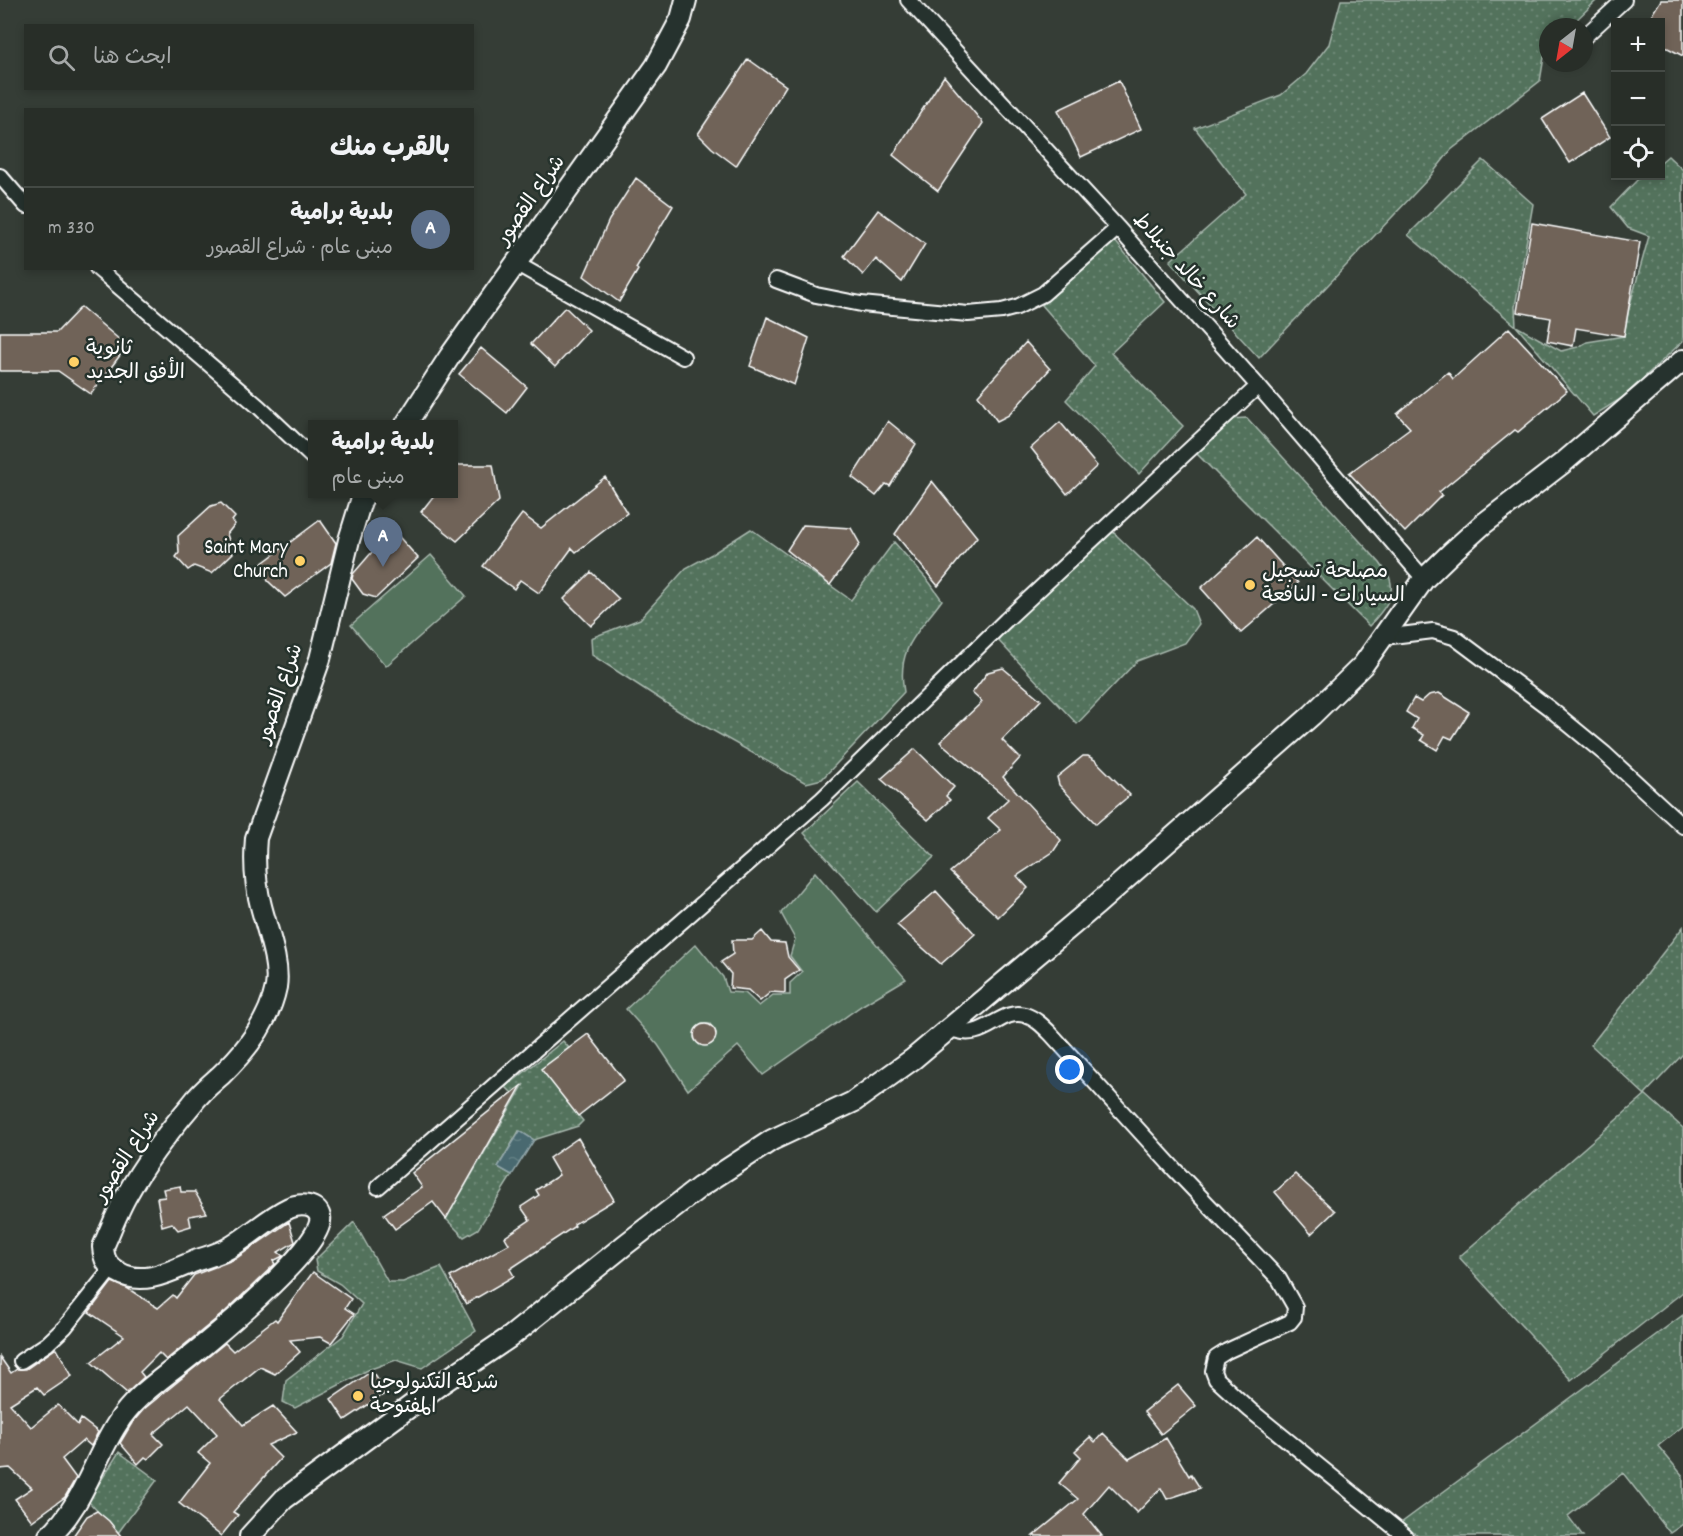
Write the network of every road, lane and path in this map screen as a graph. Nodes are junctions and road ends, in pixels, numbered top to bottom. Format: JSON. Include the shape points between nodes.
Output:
{"nodes":[{"id":1,"x":686,"y":0,"type":"edge"},
{"id":2,"x":908,"y":0,"type":"edge"},
{"id":3,"x":1624,"y":0,"type":"edge"},
{"id":4,"x":1593,"y":29,"type":"edge"},
{"id":5,"x":0,"y":176,"type":"edge"},
{"id":6,"x":24,"y":204,"type":"edge"},
{"id":7,"x":1119,"y":228,"type":"junction"},
{"id":8,"x":517,"y":264,"type":"junction"},
{"id":9,"x":99,"y":270,"type":"edge"},
{"id":10,"x":776,"y":280,"type":"dead end"},
{"id":11,"x":683,"y":357,"type":"dead end"},
{"id":12,"x":1683,"y":360,"type":"edge"},
{"id":13,"x":1258,"y":386,"type":"junction"},
{"id":14,"x":409,"y":420,"type":"edge"},
{"id":15,"x":308,"y":454,"type":"edge"},
{"id":16,"x":360,"y":498,"type":"edge"},
{"id":17,"x":1424,"y":579,"type":"junction"},
{"id":18,"x":1384,"y":637,"type":"junction"},
{"id":19,"x":1683,"y":826,"type":"edge"},
{"id":20,"x":950,"y":1028,"type":"junction"},
{"id":21,"x":378,"y":1187,"type":"dead end"},
{"id":22,"x":112,"y":1268,"type":"junction"},
{"id":23,"x":21,"y":1360,"type":"dead end"},
{"id":24,"x":49,"y":1536,"type":"edge"},
{"id":25,"x":250,"y":1536,"type":"edge"},
{"id":26,"x":1405,"y":1536,"type":"edge"}],
"edges":[{"from":1,"to":8,"type":"street","name":"شراع القصور","via":[[681,19],[656,66]]},
{"from":2,"to":7,"type":"street","name":"شارع خالد جنبلاط"},
{"from":3,"to":4,"type":"street"},
{"from":5,"to":6,"type":"street"},
{"from":7,"to":10,"type":"street","via":[[1043,294],[1017,307],[995,312],[968,314],[861,304],[816,295]]},
{"from":7,"to":13,"type":"street","name":"شارع خالد جنبلاط"},
{"from":8,"to":11,"type":"street"},
{"from":8,"to":14,"type":"street","name":"شراع القصور"},
{"from":9,"to":15,"type":"street"},
{"from":12,"to":17,"type":"street","via":[[1564,462],[1482,525]]},
{"from":13,"to":17,"type":"street","name":"شارع خالد جنبلاط"},
{"from":13,"to":21,"type":"street","via":[[1006,620],[822,799]]},
{"from":16,"to":22,"type":"street","name":"شراع القصور","via":[[320,659],[256,838],[256,880],[276,972],[272,1002],[246,1048],[193,1102],[128,1193],[103,1247],[106,1263]]},
{"from":17,"to":18,"type":"street"},
{"from":18,"to":19,"type":"street","via":[[1433,631],[1454,638],[1549,708]]},
{"from":18,"to":20,"type":"street","via":[[1363,665],[1312,716]]},
{"from":20,"to":25,"type":"street","via":[[853,1102],[772,1140],[700,1187],[523,1327],[285,1499]]},
{"from":20,"to":26,"type":"street","via":[[960,1033],[975,1032],[1017,1013],[1035,1020],[1257,1254],[1291,1298],[1294,1317],[1290,1323],[1216,1358],[1216,1380]]},
{"from":22,"to":23,"type":"street","via":[[65,1327]]},
{"from":22,"to":24,"type":"street","via":[[133,1279],[148,1278],[228,1250],[290,1207],[306,1205],[320,1217],[318,1232],[270,1287],[130,1406],[116,1424],[70,1511]]}]}
